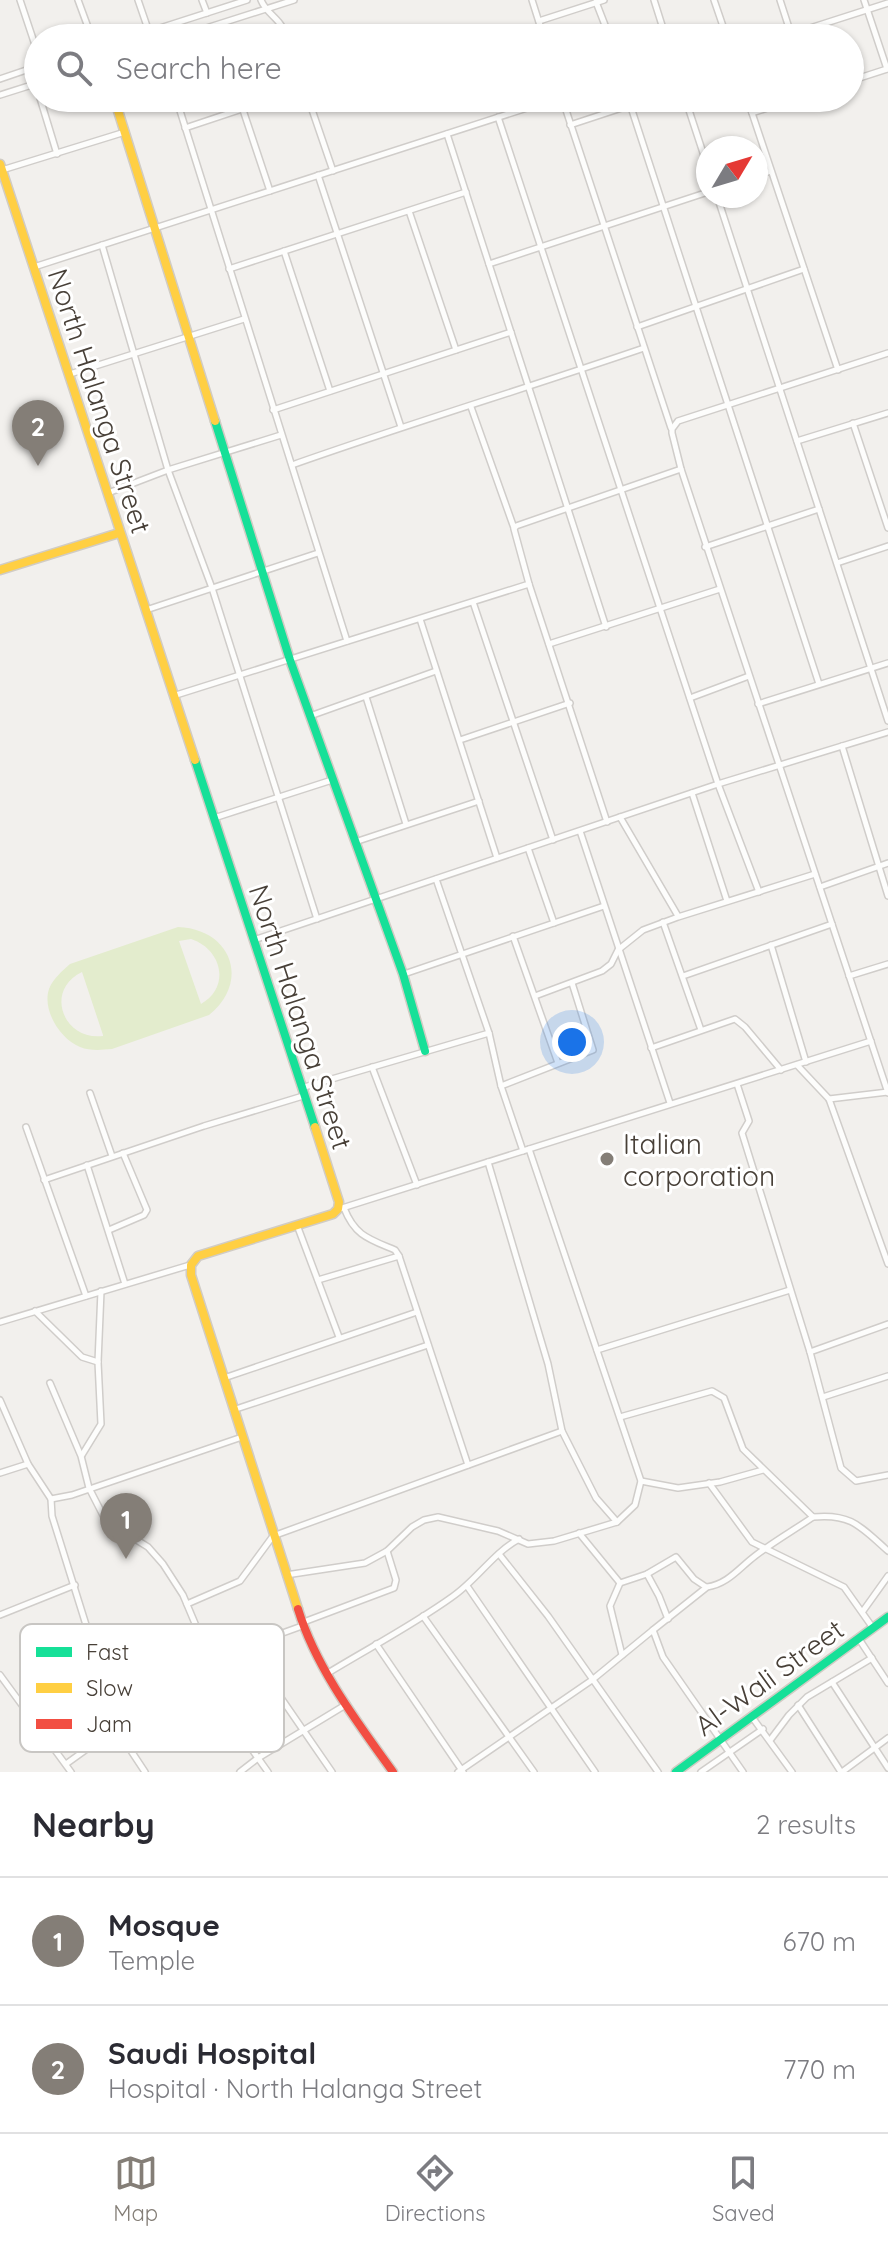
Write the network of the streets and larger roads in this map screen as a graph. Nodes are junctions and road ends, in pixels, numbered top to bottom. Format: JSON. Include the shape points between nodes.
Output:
{"nodes":[{"id":1,"x":20,"y":0,"type":"edge"},
{"id":2,"x":78,"y":0,"type":"edge"},
{"id":3,"x":138,"y":0,"type":"edge"},
{"id":4,"x":202,"y":0,"type":"edge"},
{"id":5,"x":247,"y":0,"type":"edge"},
{"id":6,"x":261,"y":0,"type":"edge"},
{"id":7,"x":294,"y":0,"type":"edge"},
{"id":8,"x":532,"y":0,"type":"edge"},
{"id":9,"x":604,"y":0,"type":"edge"},
{"id":10,"x":654,"y":0,"type":"edge"},
{"id":11,"x":714,"y":0,"type":"edge"},
{"id":12,"x":780,"y":0,"type":"edge"},
{"id":13,"x":864,"y":0,"type":"edge"},
{"id":14,"x":596,"y":1,"type":"edge"},
{"id":15,"x":888,"y":3,"type":"edge"},
{"id":16,"x":266,"y":9,"type":"junction"},
{"id":17,"x":867,"y":10,"type":"junction"},
{"id":18,"x":207,"y":13,"type":"junction"},
{"id":19,"x":539,"y":21,"type":"junction"},
{"id":20,"x":28,"y":24,"type":"edge"},
{"id":21,"x":87,"y":24,"type":"edge"},
{"id":22,"x":146,"y":24,"type":"edge"},
{"id":23,"x":173,"y":24,"type":"edge"},
{"id":24,"x":224,"y":24,"type":"edge"},
{"id":25,"x":281,"y":24,"type":"edge"},
{"id":26,"x":540,"y":24,"type":"edge"},
{"id":27,"x":605,"y":24,"type":"edge"},
{"id":28,"x":662,"y":24,"type":"edge"},
{"id":29,"x":722,"y":24,"type":"edge"},
{"id":30,"x":788,"y":24,"type":"edge"},
{"id":31,"x":823,"y":24,"type":"edge"},
{"id":32,"x":888,"y":68,"type":"edge"},
{"id":33,"x":24,"y":71,"type":"edge"},
{"id":34,"x":864,"y":76,"type":"edge"},
{"id":35,"x":0,"y":79,"type":"edge"},
{"id":36,"x":24,"y":87,"type":"edge"},
{"id":37,"x":0,"y":95,"type":"edge"},
{"id":38,"x":44,"y":112,"type":"edge"},
{"id":39,"x":119,"y":112,"type":"edge"},
{"id":40,"x":180,"y":112,"type":"edge"},
{"id":41,"x":234,"y":112,"type":"edge"},
{"id":42,"x":244,"y":112,"type":"edge"},
{"id":43,"x":313,"y":112,"type":"edge"},
{"id":44,"x":514,"y":112,"type":"edge"},
{"id":45,"x":565,"y":112,"type":"edge"},
{"id":46,"x":610,"y":112,"type":"edge"},
{"id":47,"x":633,"y":112,"type":"edge"},
{"id":48,"x":690,"y":112,"type":"edge"},
{"id":49,"x":755,"y":112,"type":"edge"},
{"id":50,"x":752,"y":113,"type":"joint"},
{"id":51,"x":498,"y":117,"type":"junction"},
{"id":52,"x":570,"y":125,"type":"junction"},
{"id":53,"x":185,"y":128,"type":"junction"},
{"id":54,"x":125,"y":132,"type":"junction"},
{"id":55,"x":447,"y":134,"type":"junction"},
{"id":56,"x":697,"y":136,"type":"edge"},
{"id":57,"x":57,"y":154,"type":"junction"},
{"id":58,"x":1,"y":167,"type":"edge"},
{"id":59,"x":333,"y":171,"type":"junction"},
{"id":60,"x":771,"y":171,"type":"junction"},
{"id":61,"x":768,"y":172,"type":"edge"},
{"id":62,"x":318,"y":175,"type":"junction"},
{"id":63,"x":270,"y":191,"type":"junction"},
{"id":64,"x":466,"y":192,"type":"junction"},
{"id":65,"x":696,"y":196,"type":"edge"},
{"id":66,"x":663,"y":207,"type":"junction"},
{"id":67,"x":721,"y":208,"type":"edge"},
{"id":68,"x":210,"y":210,"type":"junction"},
{"id":69,"x":408,"y":211,"type":"junction"},
{"id":70,"x":604,"y":226,"type":"junction"},
{"id":71,"x":154,"y":228,"type":"junction"},
{"id":72,"x":337,"y":235,"type":"junction"},
{"id":73,"x":102,"y":245,"type":"junction"},
{"id":74,"x":541,"y":247,"type":"junction"},
{"id":75,"x":284,"y":251,"type":"junction"},
{"id":76,"x":489,"y":264,"type":"junction"},
{"id":77,"x":34,"y":267,"type":"junction"},
{"id":78,"x":229,"y":269,"type":"junction"},
{"id":79,"x":804,"y":269,"type":"junction"},
{"id":80,"x":747,"y":288,"type":"junction"},
{"id":81,"x":696,"y":306,"type":"junction"},
{"id":82,"x":244,"y":319,"type":"junction"},
{"id":83,"x":637,"y":327,"type":"junction"},
{"id":84,"x":511,"y":332,"type":"junction"},
{"id":85,"x":188,"y":338,"type":"junction"},
{"id":86,"x":644,"y":348,"type":"junction"},
{"id":87,"x":456,"y":350,"type":"junction"},
{"id":88,"x":888,"y":353,"type":"edge"},
{"id":89,"x":135,"y":354,"type":"junction"},
{"id":90,"x":581,"y":370,"type":"junction"},
{"id":91,"x":838,"y":370,"type":"junction"},
{"id":92,"x":70,"y":374,"type":"junction"},
{"id":93,"x":382,"y":374,"type":"junction"},
{"id":94,"x":529,"y":388,"type":"junction"},
{"id":95,"x":780,"y":389,"type":"junction"},
{"id":96,"x":330,"y":391,"type":"junction"},
{"id":97,"x":728,"y":406,"type":"junction"},
{"id":98,"x":471,"y":407,"type":"junction"},
{"id":99,"x":273,"y":410,"type":"junction"},
{"id":100,"x":888,"y":413,"type":"edge"},
{"id":101,"x":853,"y":423,"type":"junction"},
{"id":102,"x":401,"y":427,"type":"junction"},
{"id":103,"x":672,"y":429,"type":"junction"},
{"id":104,"x":281,"y":435,"type":"junction"},
{"id":105,"x":797,"y":441,"type":"junction"},
{"id":106,"x":225,"y":453,"type":"junction"},
{"id":107,"x":292,"y":465,"type":"junction"},
{"id":108,"x":681,"y":469,"type":"junction"},
{"id":109,"x":168,"y":470,"type":"junction"},
{"id":110,"x":622,"y":491,"type":"junction"},
{"id":111,"x":108,"y":493,"type":"junction"},
{"id":112,"x":568,"y":509,"type":"junction"},
{"id":113,"x":819,"y":509,"type":"junction"},
{"id":114,"x":768,"y":526,"type":"junction"},
{"id":115,"x":888,"y":528,"type":"edge"},
{"id":116,"x":514,"y":529,"type":"junction"},
{"id":117,"x":119,"y":533,"type":"junction"},
{"id":118,"x":888,"y":546,"type":"edge"},
{"id":119,"x":705,"y":547,"type":"junction"},
{"id":120,"x":318,"y":553,"type":"junction"},
{"id":121,"x":837,"y":563,"type":"junction"},
{"id":122,"x":0,"y":570,"type":"edge"},
{"id":123,"x":263,"y":571,"type":"junction"},
{"id":124,"x":529,"y":584,"type":"junction"},
{"id":125,"x":212,"y":588,"type":"junction"},
{"id":126,"x":720,"y":589,"type":"junction"},
{"id":127,"x":473,"y":602,"type":"junction"},
{"id":128,"x":660,"y":609,"type":"junction"},
{"id":129,"x":145,"y":610,"type":"junction"},
{"id":130,"x":420,"y":619,"type":"junction"},
{"id":131,"x":606,"y":627,"type":"junction"},
{"id":132,"x":347,"y":641,"type":"junction"},
{"id":133,"x":549,"y":644,"type":"junction"},
{"id":134,"x":290,"y":660,"type":"junction"},
{"id":135,"x":888,"y":663,"type":"edge"},
{"id":136,"x":872,"y":667,"type":"junction"},
{"id":137,"x":436,"y":671,"type":"junction"},
{"id":138,"x":239,"y":676,"type":"junction"},
{"id":139,"x":749,"y":676,"type":"junction"},
{"id":140,"x":819,"y":684,"type":"junction"},
{"id":141,"x":173,"y":696,"type":"junction"},
{"id":142,"x":366,"y":697,"type":"junction"},
{"id":143,"x":689,"y":698,"type":"junction"},
{"id":144,"x":570,"y":703,"type":"junction"},
{"id":145,"x":758,"y":704,"type":"junction"},
{"id":146,"x":310,"y":716,"type":"junction"},
{"id":147,"x":888,"y":721,"type":"edge"},
{"id":148,"x":513,"y":722,"type":"junction"},
{"id":149,"x":888,"y":732,"type":"edge"},
{"id":150,"x":460,"y":740,"type":"junction"},
{"id":151,"x":842,"y":746,"type":"junction"},
{"id":152,"x":779,"y":766,"type":"junction"},
{"id":153,"x":332,"y":780,"type":"junction"},
{"id":154,"x":718,"y":784,"type":"junction"},
{"id":155,"x":692,"y":793,"type":"junction"},
{"id":156,"x":279,"y":799,"type":"junction"},
{"id":157,"x":479,"y":801,"type":"junction"},
{"id":158,"x":620,"y":817,"type":"junction"},
{"id":159,"x":214,"y":818,"type":"junction"},
{"id":160,"x":607,"y":822,"type":"junction"},
{"id":161,"x":406,"y":824,"type":"junction"},
{"id":162,"x":580,"y":831,"type":"junction"},
{"id":163,"x":553,"y":840,"type":"junction"},
{"id":164,"x":354,"y":842,"type":"junction"},
{"id":165,"x":528,"y":848,"type":"junction"},
{"id":166,"x":497,"y":858,"type":"junction"},
{"id":167,"x":888,"y":863,"type":"edge"},
{"id":168,"x":878,"y":866,"type":"junction"},
{"id":169,"x":815,"y":874,"type":"junction"},
{"id":170,"x":436,"y":879,"type":"junction"},
{"id":171,"x":820,"y":887,"type":"junction"},
{"id":172,"x":759,"y":892,"type":"junction"},
{"id":173,"x":888,"y":896,"type":"edge"},
{"id":174,"x":376,"y":900,"type":"junction"},
{"id":175,"x":727,"y":901,"type":"junction"},
{"id":176,"x":604,"y":906,"type":"junction"},
{"id":177,"x":678,"y":917,"type":"junction"},
{"id":178,"x":317,"y":919,"type":"junction"},
{"id":179,"x":663,"y":922,"type":"junction"},
{"id":180,"x":554,"y":923,"type":"junction"},
{"id":181,"x":832,"y":924,"type":"junction"},
{"id":182,"x":513,"y":936,"type":"junction"},
{"id":183,"x":253,"y":941,"type":"junction"},
{"id":184,"x":771,"y":945,"type":"junction"},
{"id":185,"x":618,"y":950,"type":"junction"},
{"id":186,"x":463,"y":953,"type":"junction"},
{"id":187,"x":888,"y":964,"type":"edge"},
{"id":188,"x":403,"y":974,"type":"junction"},
{"id":189,"x":683,"y":976,"type":"junction"},
{"id":190,"x":849,"y":976,"type":"junction"},
{"id":191,"x":572,"y":983,"type":"junction"},
{"id":192,"x":535,"y":996,"type":"junction"},
{"id":193,"x":701,"y":1030,"type":"junction"},
{"id":194,"x":489,"y":1033,"type":"junction"},
{"id":195,"x":871,"y":1041,"type":"junction"},
{"id":196,"x":651,"y":1048,"type":"junction"},
{"id":197,"x":425,"y":1051,"type":"junction"},
{"id":198,"x":806,"y":1062,"type":"junction"},
{"id":199,"x":558,"y":1063,"type":"junction"},
{"id":200,"x":797,"y":1065,"type":"junction"},
{"id":201,"x":372,"y":1067,"type":"junction"},
{"id":202,"x":781,"y":1070,"type":"junction"},
{"id":203,"x":737,"y":1084,"type":"junction"},
{"id":204,"x":501,"y":1086,"type":"junction"},
{"id":205,"x":302,"y":1092,"type":"junction"},
{"id":206,"x":90,"y":1093,"type":"dead end"},
{"id":207,"x":888,"y":1093,"type":"edge"},
{"id":208,"x":829,"y":1099,"type":"junction"},
{"id":209,"x":670,"y":1103,"type":"junction"},
{"id":210,"x":26,"y":1127,"type":"dead end"},
{"id":211,"x":526,"y":1150,"type":"junction"},
{"id":212,"x":123,"y":1153,"type":"junction"},
{"id":213,"x":112,"y":1156,"type":"junction"},
{"id":214,"x":488,"y":1162,"type":"junction"},
{"id":215,"x":87,"y":1165,"type":"junction"},
{"id":216,"x":44,"y":1180,"type":"junction"},
{"id":217,"x":417,"y":1185,"type":"junction"},
{"id":218,"x":341,"y":1208,"type":"junction"},
{"id":219,"x":297,"y":1225,"type":"junction"},
{"id":220,"x":109,"y":1230,"type":"junction"},
{"id":221,"x":399,"y":1256,"type":"junction"},
{"id":222,"x":888,"y":1264,"type":"edge"},
{"id":223,"x":191,"y":1265,"type":"junction"},
{"id":224,"x":318,"y":1280,"type":"junction"},
{"id":225,"x":125,"y":1284,"type":"junction"},
{"id":226,"x":790,"y":1290,"type":"junction"},
{"id":227,"x":101,"y":1291,"type":"junction"},
{"id":228,"x":86,"y":1296,"type":"junction"},
{"id":229,"x":35,"y":1311,"type":"junction"},
{"id":230,"x":417,"y":1312,"type":"junction"},
{"id":231,"x":0,"y":1322,"type":"edge"},
{"id":232,"x":888,"y":1324,"type":"edge"},
{"id":233,"x":339,"y":1337,"type":"junction"},
{"id":234,"x":428,"y":1345,"type":"junction"},
{"id":235,"x":597,"y":1350,"type":"junction"},
{"id":236,"x":810,"y":1352,"type":"junction"},
{"id":237,"x":98,"y":1362,"type":"junction"},
{"id":238,"x":888,"y":1376,"type":"edge"},
{"id":239,"x":223,"y":1379,"type":"junction"},
{"id":240,"x":50,"y":1383,"type":"dead end"},
{"id":241,"x":823,"y":1397,"type":"junction"},
{"id":242,"x":0,"y":1400,"type":"edge"},
{"id":243,"x":233,"y":1410,"type":"junction"},
{"id":244,"x":620,"y":1417,"type":"junction"},
{"id":245,"x":562,"y":1431,"type":"junction"},
{"id":246,"x":242,"y":1437,"type":"junction"},
{"id":247,"x":81,"y":1456,"type":"junction"},
{"id":248,"x":28,"y":1464,"type":"junction"},
{"id":249,"x":468,"y":1465,"type":"junction"},
{"id":250,"x":763,"y":1470,"type":"junction"},
{"id":251,"x":0,"y":1473,"type":"edge"},
{"id":252,"x":888,"y":1475,"type":"edge"},
{"id":253,"x":641,"y":1481,"type":"junction"},
{"id":254,"x":709,"y":1483,"type":"junction"},
{"id":255,"x":89,"y":1488,"type":"junction"},
{"id":256,"x":51,"y":1499,"type":"junction"},
{"id":257,"x":813,"y":1517,"type":"junction"},
{"id":258,"x":617,"y":1522,"type":"junction"},
{"id":259,"x":579,"y":1533,"type":"junction"},
{"id":260,"x":273,"y":1536,"type":"junction"},
{"id":261,"x":520,"y":1539,"type":"junction"},
{"id":262,"x":767,"y":1547,"type":"junction"},
{"id":263,"x":387,"y":1551,"type":"junction"},
{"id":264,"x":888,"y":1551,"type":"edge"},
{"id":265,"x":499,"y":1554,"type":"junction"},
{"id":266,"x":647,"y":1574,"type":"junction"},
{"id":267,"x":286,"y":1575,"type":"junction"},
{"id":268,"x":888,"y":1576,"type":"edge"},
{"id":269,"x":620,"y":1583,"type":"junction"},
{"id":270,"x":75,"y":1585,"type":"junction"},
{"id":271,"x":467,"y":1586,"type":"junction"},
{"id":272,"x":707,"y":1587,"type":"junction"},
{"id":273,"x":187,"y":1604,"type":"junction"},
{"id":274,"x":863,"y":1611,"type":"junction"},
{"id":275,"x":0,"y":1615,"type":"edge"},
{"id":276,"x":423,"y":1616,"type":"junction"},
{"id":277,"x":888,"y":1617,"type":"edge"},
{"id":278,"x":668,"y":1619,"type":"junction"},
{"id":279,"x":86,"y":1624,"type":"edge"},
{"id":280,"x":195,"y":1624,"type":"edge"},
{"id":281,"x":301,"y":1625,"type":"junction"},
{"id":282,"x":873,"y":1628,"type":"junction"},
{"id":283,"x":653,"y":1630,"type":"junction"},
{"id":284,"x":284,"y":1632,"type":"edge"},
{"id":285,"x":859,"y":1638,"type":"junction"},
{"id":286,"x":376,"y":1644,"type":"junction"},
{"id":287,"x":622,"y":1655,"type":"junction"},
{"id":288,"x":872,"y":1658,"type":"junction"},
{"id":289,"x":327,"y":1673,"type":"junction"},
{"id":290,"x":0,"y":1675,"type":"edge"},
{"id":291,"x":592,"y":1680,"type":"junction"},
{"id":292,"x":832,"y":1682,"type":"junction"},
{"id":293,"x":888,"y":1683,"type":"edge"},
{"id":294,"x":3,"y":1684,"type":"edge"},
{"id":295,"x":20,"y":1703,"type":"edge"},
{"id":296,"x":284,"y":1704,"type":"edge"},
{"id":297,"x":347,"y":1704,"type":"junction"},
{"id":298,"x":798,"y":1705,"type":"junction"},
{"id":299,"x":552,"y":1708,"type":"junction"},
{"id":300,"x":752,"y":1717,"type":"junction"},
{"id":301,"x":763,"y":1729,"type":"junction"},
{"id":302,"x":303,"y":1732,"type":"junction"},
{"id":303,"x":509,"y":1737,"type":"junction"},
{"id":304,"x":888,"y":1738,"type":"edge"},
{"id":305,"x":771,"y":1739,"type":"junction"},
{"id":306,"x":722,"y":1741,"type":"junction"},
{"id":307,"x":284,"y":1743,"type":"edge"},
{"id":308,"x":874,"y":1748,"type":"junction"},
{"id":309,"x":730,"y":1751,"type":"junction"},
{"id":310,"x":57,"y":1752,"type":"edge"},
{"id":311,"x":83,"y":1752,"type":"edge"},
{"id":312,"x":132,"y":1752,"type":"edge"},
{"id":313,"x":254,"y":1752,"type":"edge"},
{"id":314,"x":268,"y":1752,"type":"edge"},
{"id":315,"x":258,"y":1758,"type":"junction"},
{"id":316,"x":66,"y":1764,"type":"junction"},
{"id":317,"x":888,"y":1768,"type":"edge"},
{"id":318,"x":460,"y":1771,"type":"edge"},
{"id":319,"x":71,"y":1772,"type":"edge"},
{"id":320,"x":145,"y":1772,"type":"edge"},
{"id":321,"x":240,"y":1772,"type":"edge"},
{"id":322,"x":268,"y":1772,"type":"edge"},
{"id":323,"x":332,"y":1772,"type":"edge"},
{"id":324,"x":393,"y":1772,"type":"edge"},
{"id":325,"x":534,"y":1772,"type":"edge"},
{"id":326,"x":595,"y":1772,"type":"edge"},
{"id":327,"x":658,"y":1772,"type":"edge"},
{"id":328,"x":676,"y":1772,"type":"edge"},
{"id":329,"x":701,"y":1772,"type":"edge"},
{"id":330,"x":743,"y":1772,"type":"edge"},
{"id":331,"x":792,"y":1772,"type":"edge"},
{"id":332,"x":842,"y":1772,"type":"edge"}],
"edges":[{"from":1,"to":20,"type":"street"},
{"from":2,"to":21,"type":"street"},
{"from":3,"to":22,"type":"street"},
{"from":4,"to":18,"type":"street"},
{"from":5,"to":18,"type":"street"},
{"from":6,"to":16,"type":"street"},
{"from":7,"to":16,"type":"street"},
{"from":8,"to":19,"type":"street"},
{"from":9,"to":14,"type":"street"},
{"from":10,"to":28,"type":"street"},
{"from":11,"to":29,"type":"street"},
{"from":12,"to":30,"type":"street"},
{"from":13,"to":17,"type":"street"},
{"from":14,"to":19,"type":"street"},
{"from":14,"to":27,"type":"street"},
{"from":15,"to":17,"type":"street"},
{"from":16,"to":24,"type":"street"},
{"from":16,"to":25,"type":"street"},
{"from":17,"to":31,"type":"street"},
{"from":17,"to":32,"type":"street"},
{"from":18,"to":23,"type":"street"},
{"from":19,"to":26,"type":"street"},
{"from":32,"to":34,"type":"street"},
{"from":33,"to":35,"type":"street"},
{"from":36,"to":37,"type":"street"},
{"from":38,"to":57,"type":"street"},
{"from":39,"to":54,"type":"street"},
{"from":40,"to":53,"type":"street"},
{"from":41,"to":53,"type":"street"},
{"from":42,"to":63,"type":"street"},
{"from":43,"to":59,"type":"street"},
{"from":44,"to":51,"type":"street"},
{"from":45,"to":52,"type":"street"},
{"from":46,"to":52,"type":"street"},
{"from":47,"to":66,"type":"street"},
{"from":48,"to":56,"type":"street"},
{"from":49,"to":50,"type":"street"},
{"from":50,"to":60,"type":"street"},
{"from":51,"to":55,"type":"street"},
{"from":51,"to":74,"type":"street"},
{"from":52,"to":70,"type":"street"},
{"from":53,"to":68,"type":"street"},
{"from":54,"to":57,"type":"street"},
{"from":54,"to":71,"type":"street"},
{"from":55,"to":59,"type":"street"},
{"from":55,"to":64,"type":"street"},
{"from":57,"to":58,"type":"street"},
{"from":58,"to":77,"type":"street","name":"North Halanga Street"},
{"from":59,"to":62,"type":"street"},
{"from":60,"to":61,"type":"street"},
{"from":60,"to":79,"type":"street"},
{"from":62,"to":63,"type":"street"},
{"from":62,"to":72,"type":"street"},
{"from":63,"to":68,"type":"street"},
{"from":64,"to":69,"type":"street"},
{"from":64,"to":76,"type":"street"},
{"from":65,"to":66,"type":"street"},
{"from":66,"to":70,"type":"street"},
{"from":66,"to":81,"type":"street"},
{"from":67,"to":80,"type":"street"},
{"from":68,"to":71,"type":"street"},
{"from":68,"to":78,"type":"street"},
{"from":69,"to":72,"type":"street"},
{"from":69,"to":87,"type":"street"},
{"from":70,"to":74,"type":"street"},
{"from":70,"to":83,"type":"street"},
{"from":71,"to":73,"type":"street"},
{"from":71,"to":85,"type":"street"},
{"from":72,"to":75,"type":"street"},
{"from":72,"to":93,"type":"street"},
{"from":73,"to":77,"type":"street"},
{"from":73,"to":89,"type":"street"},
{"from":74,"to":76,"type":"street"},
{"from":74,"to":90,"type":"street"},
{"from":75,"to":78,"type":"street"},
{"from":75,"to":96,"type":"street"},
{"from":76,"to":84,"type":"street"},
{"from":77,"to":92,"type":"street","name":"North Halanga Street"},
{"from":78,"to":82,"type":"street"},
{"from":79,"to":80,"type":"street"},
{"from":79,"to":91,"type":"street"},
{"from":80,"to":81,"type":"street"},
{"from":80,"to":95,"type":"street"},
{"from":81,"to":83,"type":"street"},
{"from":81,"to":97,"type":"street"},
{"from":82,"to":85,"type":"street"},
{"from":82,"to":99,"type":"street"},
{"from":83,"to":86,"type":"street"},
{"from":84,"to":87,"type":"street"},
{"from":84,"to":94,"type":"street"},
{"from":85,"to":89,"type":"street"},
{"from":85,"to":106,"type":"street"},
{"from":86,"to":90,"type":"street"},
{"from":86,"to":103,"type":"street"},
{"from":87,"to":93,"type":"street"},
{"from":88,"to":91,"type":"street"},
{"from":89,"to":92,"type":"street"},
{"from":89,"to":109,"type":"street"},
{"from":90,"to":94,"type":"street"},
{"from":90,"to":110,"type":"street"},
{"from":91,"to":95,"type":"street"},
{"from":92,"to":111,"type":"street","name":"North Halanga Street"},
{"from":93,"to":96,"type":"street"},
{"from":93,"to":102,"type":"street"},
{"from":94,"to":98,"type":"street"},
{"from":94,"to":112,"type":"street"},
{"from":95,"to":97,"type":"street"},
{"from":95,"to":105,"type":"street"},
{"from":96,"to":99,"type":"street"},
{"from":97,"to":103,"type":"street","via":[[678,421]]},
{"from":97,"to":114,"type":"street"},
{"from":98,"to":102,"type":"street"},
{"from":98,"to":116,"type":"street"},
{"from":99,"to":104,"type":"street"},
{"from":100,"to":101,"type":"street"},
{"from":101,"to":105,"type":"street"},
{"from":101,"to":115,"type":"street"},
{"from":102,"to":107,"type":"street"},
{"from":103,"to":108,"type":"street"},
{"from":104,"to":106,"type":"street"},
{"from":104,"to":107,"type":"street"},
{"from":105,"to":113,"type":"street"},
{"from":106,"to":109,"type":"street"},
{"from":106,"to":123,"type":"street"},
{"from":107,"to":120,"type":"street"},
{"from":108,"to":110,"type":"street"},
{"from":108,"to":119,"type":"street"},
{"from":109,"to":111,"type":"street"},
{"from":109,"to":125,"type":"street"},
{"from":110,"to":112,"type":"street"},
{"from":110,"to":128,"type":"street"},
{"from":111,"to":117,"type":"street","name":"North Halanga Street"},
{"from":112,"to":116,"type":"street"},
{"from":112,"to":131,"type":"street"},
{"from":113,"to":114,"type":"street"},
{"from":113,"to":121,"type":"street"},
{"from":114,"to":119,"type":"street"},
{"from":114,"to":140,"type":"street"},
{"from":116,"to":124,"type":"street"},
{"from":117,"to":122,"type":"street"},
{"from":117,"to":129,"type":"street","name":"North Halanga Street"},
{"from":118,"to":121,"type":"street"},
{"from":119,"to":126,"type":"street"},
{"from":120,"to":123,"type":"street"},
{"from":120,"to":132,"type":"street"},
{"from":121,"to":136,"type":"street"},
{"from":123,"to":125,"type":"street"},
{"from":123,"to":134,"type":"street"},
{"from":124,"to":127,"type":"street"},
{"from":124,"to":133,"type":"street"},
{"from":125,"to":129,"type":"street"},
{"from":125,"to":138,"type":"street"},
{"from":126,"to":128,"type":"street"},
{"from":126,"to":139,"type":"street"},
{"from":127,"to":130,"type":"street"},
{"from":127,"to":148,"type":"street"},
{"from":128,"to":131,"type":"street"},
{"from":128,"to":143,"type":"street"},
{"from":129,"to":141,"type":"street","name":"North Halanga Street"},
{"from":130,"to":132,"type":"street"},
{"from":130,"to":137,"type":"street"},
{"from":131,"to":133,"type":"street"},
{"from":132,"to":134,"type":"street"},
{"from":133,"to":144,"type":"street"},
{"from":134,"to":138,"type":"street"},
{"from":134,"to":146,"type":"street"},
{"from":135,"to":136,"type":"street"},
{"from":136,"to":140,"type":"street"},
{"from":136,"to":147,"type":"street"},
{"from":137,"to":142,"type":"street"},
{"from":137,"to":150,"type":"street"},
{"from":138,"to":141,"type":"street"},
{"from":138,"to":156,"type":"street"},
{"from":139,"to":143,"type":"street"},
{"from":139,"to":145,"type":"street"},
{"from":140,"to":145,"type":"street"},
{"from":141,"to":159,"type":"street","name":"North Halanga Street"},
{"from":142,"to":146,"type":"street"},
{"from":142,"to":161,"type":"street"},
{"from":143,"to":154,"type":"street"},
{"from":144,"to":148,"type":"street"},
{"from":144,"to":160,"type":"street"},
{"from":145,"to":152,"type":"street"},
{"from":146,"to":153,"type":"street"},
{"from":148,"to":150,"type":"street"},
{"from":148,"to":163,"type":"street"},
{"from":149,"to":151,"type":"street"},
{"from":150,"to":157,"type":"street"},
{"from":151,"to":152,"type":"street"},
{"from":151,"to":168,"type":"street"},
{"from":152,"to":154,"type":"street"},
{"from":152,"to":169,"type":"street"},
{"from":153,"to":156,"type":"street"},
{"from":153,"to":164,"type":"street"},
{"from":154,"to":155,"type":"street"},
{"from":154,"to":172,"type":"street"},
{"from":155,"to":158,"type":"street"},
{"from":155,"to":175,"type":"street"},
{"from":156,"to":159,"type":"street"},
{"from":156,"to":178,"type":"street"},
{"from":157,"to":161,"type":"street"},
{"from":157,"to":166,"type":"street"},
{"from":158,"to":160,"type":"street"},
{"from":158,"to":177,"type":"street"},
{"from":159,"to":183,"type":"street","name":"North Halanga Street"},
{"from":160,"to":162,"type":"street"},
{"from":161,"to":164,"type":"street"},
{"from":162,"to":163,"type":"street"},
{"from":162,"to":176,"type":"street"},
{"from":163,"to":165,"type":"street"},
{"from":164,"to":174,"type":"street"},
{"from":165,"to":166,"type":"street"},
{"from":165,"to":180,"type":"street"},
{"from":166,"to":170,"type":"street"},
{"from":167,"to":168,"type":"street"},
{"from":168,"to":171,"type":"street"},
{"from":168,"to":173,"type":"street"},
{"from":169,"to":171,"type":"street"},
{"from":169,"to":172,"type":"street"},
{"from":170,"to":174,"type":"street"},
{"from":170,"to":186,"type":"street"},
{"from":171,"to":181,"type":"street"},
{"from":172,"to":175,"type":"street"},
{"from":174,"to":178,"type":"street"},
{"from":174,"to":188,"type":"street"},
{"from":175,"to":177,"type":"street"},
{"from":176,"to":180,"type":"street"},
{"from":176,"to":185,"type":"street"},
{"from":177,"to":179,"type":"street"},
{"from":178,"to":183,"type":"street"},
{"from":179,"to":185,"type":"street"},
{"from":179,"to":189,"type":"street"},
{"from":180,"to":182,"type":"street"},
{"from":181,"to":184,"type":"street"},
{"from":181,"to":190,"type":"street"},
{"from":182,"to":186,"type":"street"},
{"from":182,"to":192,"type":"street"},
{"from":183,"to":205,"type":"street","name":"North Halanga Street"},
{"from":184,"to":189,"type":"street"},
{"from":184,"to":198,"type":"street"},
{"from":185,"to":191,"type":"street","via":[[602,971]]},
{"from":185,"to":196,"type":"street"},
{"from":186,"to":188,"type":"street"},
{"from":186,"to":194,"type":"street"},
{"from":187,"to":190,"type":"street"},
{"from":188,"to":197,"type":"street"},
{"from":189,"to":193,"type":"street"},
{"from":190,"to":195,"type":"street"},
{"from":191,"to":192,"type":"street"},
{"from":191,"to":199,"type":"street","via":[[594,1047]]},
{"from":192,"to":199,"type":"street"},
{"from":193,"to":196,"type":"street"},
{"from":193,"to":202,"type":"street","via":[[735,1019]]},
{"from":194,"to":197,"type":"street"},
{"from":194,"to":204,"type":"street"},
{"from":195,"to":198,"type":"street"},
{"from":195,"to":207,"type":"street"},
{"from":196,"to":209,"type":"street"},
{"from":197,"to":201,"type":"street"},
{"from":198,"to":200,"type":"street"},
{"from":199,"to":204,"type":"street"},
{"from":200,"to":202,"type":"street"},
{"from":200,"to":208,"type":"street"},
{"from":201,"to":205,"type":"street"},
{"from":201,"to":217,"type":"street"},
{"from":202,"to":203,"type":"street"},
{"from":203,"to":209,"type":"street"},
{"from":203,"to":226,"type":"street","via":[[749,1121],[742,1133]]},
{"from":204,"to":211,"type":"street"},
{"from":205,"to":212,"type":"street"},
{"from":205,"to":218,"type":"street","name":"North Halanga Street"},
{"from":206,"to":213,"type":"street"},
{"from":207,"to":208,"type":"street"},
{"from":208,"to":222,"type":"street"},
{"from":209,"to":211,"type":"street"},
{"from":210,"to":216,"type":"street"},
{"from":211,"to":214,"type":"street"},
{"from":211,"to":235,"type":"street"},
{"from":212,"to":213,"type":"street"},
{"from":212,"to":220,"type":"street","via":[[147,1210]]},
{"from":213,"to":215,"type":"street"},
{"from":214,"to":217,"type":"street"},
{"from":214,"to":245,"type":"street","via":[[548,1364]]},
{"from":215,"to":216,"type":"street"},
{"from":215,"to":220,"type":"street"},
{"from":216,"to":228,"type":"street"},
{"from":217,"to":218,"type":"street"},
{"from":218,"to":219,"type":"street"},
{"from":218,"to":221,"type":"street","via":[[357,1232]]},
{"from":219,"to":223,"type":"street","via":[[202,1255]]},
{"from":219,"to":224,"type":"street"},
{"from":220,"to":225,"type":"street"},
{"from":221,"to":224,"type":"street"},
{"from":221,"to":230,"type":"street"},
{"from":223,"to":225,"type":"street"},
{"from":223,"to":239,"type":"street"},
{"from":224,"to":233,"type":"street"},
{"from":225,"to":227,"type":"street"},
{"from":226,"to":235,"type":"street"},
{"from":226,"to":236,"type":"street"},
{"from":227,"to":228,"type":"street"},
{"from":227,"to":237,"type":"street"},
{"from":228,"to":229,"type":"street"},
{"from":229,"to":231,"type":"street"},
{"from":229,"to":237,"type":"street","via":[[82,1357]]},
{"from":230,"to":233,"type":"street"},
{"from":230,"to":234,"type":"street"},
{"from":232,"to":236,"type":"street"},
{"from":233,"to":239,"type":"street"},
{"from":234,"to":243,"type":"street"},
{"from":234,"to":249,"type":"street"},
{"from":235,"to":244,"type":"street"},
{"from":236,"to":241,"type":"street"},
{"from":237,"to":247,"type":"street","via":[[101,1424]]},
{"from":238,"to":241,"type":"street"},
{"from":239,"to":243,"type":"street"},
{"from":240,"to":247,"type":"street"},
{"from":241,"to":252,"type":"street","via":[[847,1476],[856,1481]]},
{"from":242,"to":248,"type":"street"},
{"from":243,"to":246,"type":"street"},
{"from":244,"to":250,"type":"street","via":[[712,1391],[724,1398],[739,1443]]},
{"from":244,"to":253,"type":"street"},
{"from":245,"to":249,"type":"street"},
{"from":245,"to":258,"type":"street","via":[[596,1498]]},
{"from":246,"to":255,"type":"street"},
{"from":246,"to":260,"type":"street"},
{"from":247,"to":255,"type":"street"},
{"from":248,"to":251,"type":"street"},
{"from":248,"to":256,"type":"street"},
{"from":249,"to":260,"type":"street"},
{"from":250,"to":254,"type":"street"},
{"from":250,"to":257,"type":"street"},
{"from":253,"to":254,"type":"street","via":[[678,1488]]},
{"from":253,"to":258,"type":"street","via":[[635,1505]]},
{"from":254,"to":262,"type":"street","via":[[752,1542]]},
{"from":255,"to":256,"type":"street"},
{"from":255,"to":273,"type":"street","via":[[106,1521],[148,1547]]},
{"from":256,"to":270,"type":"street"},
{"from":257,"to":262,"type":"street"},
{"from":257,"to":264,"type":"street","via":[[836,1515],[859,1526]]},
{"from":258,"to":259,"type":"street"},
{"from":259,"to":261,"type":"street","via":[[528,1544]]},
{"from":259,"to":269,"type":"street"},
{"from":260,"to":267,"type":"street"},
{"from":260,"to":273,"type":"street","via":[[240,1581]]},
{"from":261,"to":263,"type":"street","via":[[438,1517],[412,1527]]},
{"from":261,"to":265,"type":"street"},
{"from":262,"to":272,"type":"street","via":[[738,1572]]},
{"from":262,"to":274,"type":"street","via":[[844,1587]]},
{"from":263,"to":267,"type":"street","via":[[365,1563]]},
{"from":263,"to":281,"type":"street","via":[[394,1588]]},
{"from":265,"to":271,"type":"street"},
{"from":265,"to":291,"type":"street"},
{"from":266,"to":269,"type":"street"},
{"from":266,"to":272,"type":"street","via":[[676,1557]]},
{"from":266,"to":278,"type":"street"},
{"from":267,"to":281,"type":"street"},
{"from":268,"to":274,"type":"street"},
{"from":269,"to":287,"type":"street","via":[[610,1606]]},
{"from":270,"to":275,"type":"street"},
{"from":270,"to":279,"type":"street"},
{"from":271,"to":276,"type":"street"},
{"from":271,"to":299,"type":"street"},
{"from":272,"to":278,"type":"street"},
{"from":273,"to":280,"type":"street"},
{"from":274,"to":282,"type":"street"},
{"from":276,"to":286,"type":"street"},
{"from":276,"to":303,"type":"street"},
{"from":277,"to":282,"type":"street","name":"Al-Wali Street"},
{"from":278,"to":283,"type":"street"},
{"from":281,"to":284,"type":"street"},
{"from":281,"to":289,"type":"street"},
{"from":282,"to":285,"type":"street","name":"Al-Wali Street"},
{"from":283,"to":287,"type":"street"},
{"from":283,"to":306,"type":"street","via":[[663,1657]]},
{"from":285,"to":288,"type":"street"},
{"from":285,"to":300,"type":"street","name":"Al-Wali Street"},
{"from":286,"to":289,"type":"street"},
{"from":286,"to":318,"type":"street"},
{"from":287,"to":291,"type":"street"},
{"from":288,"to":292,"type":"street"},
{"from":288,"to":293,"type":"street"},
{"from":289,"to":297,"type":"street"},
{"from":290,"to":294,"type":"street"},
{"from":291,"to":299,"type":"street"},
{"from":291,"to":327,"type":"street"},
{"from":292,"to":298,"type":"street"},
{"from":292,"to":308,"type":"street"},
{"from":294,"to":295,"type":"street"},
{"from":296,"to":302,"type":"street"},
{"from":297,"to":302,"type":"street"},
{"from":297,"to":324,"type":"street"},
{"from":298,"to":305,"type":"street"},
{"from":298,"to":332,"type":"street"},
{"from":299,"to":303,"type":"street"},
{"from":299,"to":326,"type":"street"},
{"from":300,"to":301,"type":"street"},
{"from":300,"to":306,"type":"street","name":"Al-Wali Street"},
{"from":301,"to":305,"type":"street"},
{"from":301,"to":309,"type":"street"},
{"from":302,"to":307,"type":"street"},
{"from":302,"to":323,"type":"street"},
{"from":303,"to":318,"type":"street"},
{"from":303,"to":325,"type":"street"},
{"from":304,"to":308,"type":"street"},
{"from":305,"to":331,"type":"street"},
{"from":306,"to":309,"type":"street"},
{"from":306,"to":328,"type":"street","name":"Al-Wali Street"},
{"from":308,"to":317,"type":"street"},
{"from":308,"to":332,"type":"street"},
{"from":309,"to":329,"type":"street"},
{"from":309,"to":330,"type":"street"},
{"from":310,"to":316,"type":"street"},
{"from":311,"to":316,"type":"street"},
{"from":312,"to":320,"type":"street"},
{"from":313,"to":315,"type":"street"},
{"from":314,"to":315,"type":"street"},
{"from":315,"to":321,"type":"street"},
{"from":315,"to":322,"type":"street"},
{"from":316,"to":319,"type":"street"}]}
